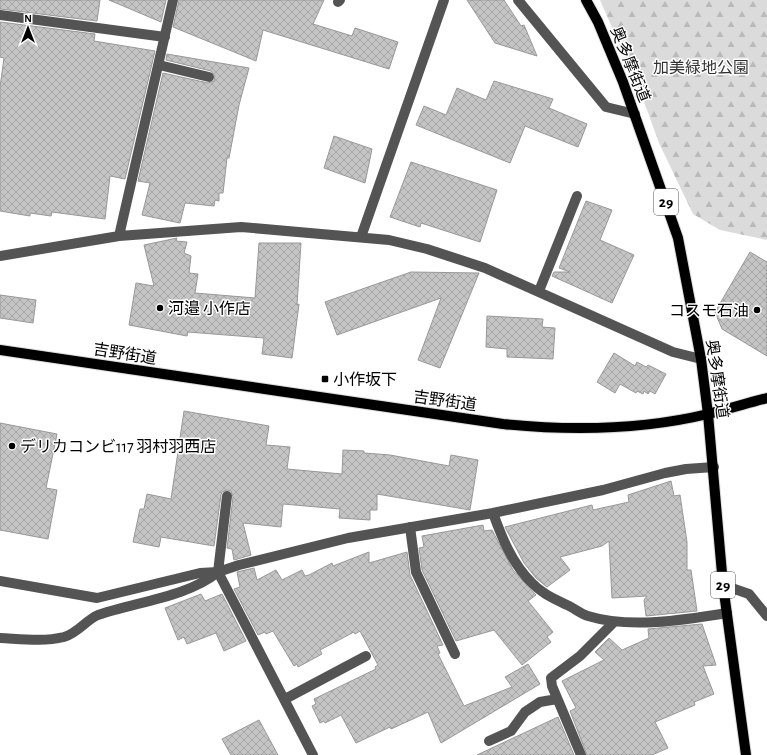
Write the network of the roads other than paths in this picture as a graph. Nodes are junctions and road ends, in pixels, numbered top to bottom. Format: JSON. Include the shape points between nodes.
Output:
{"nodes":[{"id":1,"x":174,"y":0,"type":"edge"},
{"id":2,"x":444,"y":0,"type":"edge"},
{"id":3,"x":518,"y":0,"type":"edge"},
{"id":4,"x":586,"y":0,"type":"edge"},
{"id":5,"x":0,"y":15,"type":"edge"},
{"id":6,"x":165,"y":37,"type":"junction"},
{"id":7,"x":159,"y":65,"type":"junction"},
{"id":8,"x":209,"y":77,"type":"dead end"},
{"id":9,"x":635,"y":114,"type":"junction"},
{"id":10,"x":577,"y":196,"type":"dead end"},
{"id":11,"x":119,"y":236,"type":"junction"},
{"id":12,"x":361,"y":237,"type":"junction"},
{"id":13,"x":0,"y":256,"type":"edge"},
{"id":14,"x":539,"y":291,"type":"junction"},
{"id":15,"x":0,"y":350,"type":"edge"},
{"id":16,"x":701,"y":359,"type":"junction"},
{"id":17,"x":767,"y":398,"type":"edge"},
{"id":18,"x":708,"y":414,"type":"junction"},
{"id":19,"x":714,"y":468,"type":"junction"},
{"id":20,"x":227,"y":496,"type":"dead end"},
{"id":21,"x":493,"y":513,"type":"junction"},
{"id":22,"x":410,"y":527,"type":"junction"},
{"id":23,"x":218,"y":572,"type":"junction"},
{"id":24,"x":0,"y":581,"type":"edge"},
{"id":25,"x":723,"y":585,"type":"junction"},
{"id":26,"x":727,"y":613,"type":"junction"},
{"id":27,"x":767,"y":616,"type":"edge"},
{"id":28,"x":614,"y":622,"type":"junction"},
{"id":29,"x":0,"y":638,"type":"edge"},
{"id":30,"x":455,"y":654,"type":"dead end"},
{"id":31,"x":366,"y":656,"type":"dead end"},
{"id":32,"x":285,"y":698,"type":"junction"},
{"id":33,"x":557,"y":698,"type":"junction"},
{"id":34,"x":489,"y":741,"type":"dead end"},
{"id":35,"x":313,"y":755,"type":"edge"},
{"id":36,"x":581,"y":755,"type":"edge"},
{"id":37,"x":746,"y":755,"type":"edge"}],
"edges":[{"from":1,"to":6,"type":"street"},
{"from":2,"to":12,"type":"street"},
{"from":3,"to":9,"type":"street","via":[[606,107]]},
{"from":4,"to":9,"type":"main road","name":"奥多摩街道","number":"29","via":[[598,22]]},
{"from":5,"to":6,"type":"street"},
{"from":6,"to":7,"type":"street"},
{"from":7,"to":8,"type":"street"},
{"from":7,"to":11,"type":"street"},
{"from":9,"to":16,"type":"main road","name":"奥多摩街道","number":"29","via":[[678,238]]},
{"from":10,"to":14,"type":"street"},
{"from":11,"to":12,"type":"street","via":[[241,227]]},
{"from":11,"to":13,"type":"street"},
{"from":12,"to":14,"type":"street","via":[[389,240],[427,249],[485,268]]},
{"from":14,"to":16,"type":"street","via":[[673,352]]},
{"from":15,"to":18,"type":"main road","name":"吉野街道","via":[[558,429],[639,426]]},
{"from":16,"to":18,"type":"main road","name":"奥多摩街道","number":"29"},
{"from":17,"to":18,"type":"main road","name":"吉野街道"},
{"from":18,"to":19,"type":"main road","name":"奥多摩街道","number":"29"},
{"from":19,"to":21,"type":"street","via":[[665,473],[603,490]]},
{"from":19,"to":25,"type":"main road","name":"奥多摩街道","number":"29"},
{"from":20,"to":23,"type":"street"},
{"from":21,"to":22,"type":"street"},
{"from":21,"to":28,"type":"street","via":[[516,564],[542,593],[587,616]]},
{"from":22,"to":23,"type":"street","via":[[348,538]]},
{"from":22,"to":30,"type":"street","via":[[416,572]]},
{"from":23,"to":24,"type":"street","via":[[200,573],[97,598]]},
{"from":23,"to":29,"type":"street","via":[[206,582],[96,616],[66,636],[45,640]]},
{"from":23,"to":32,"type":"street"},
{"from":25,"to":26,"type":"main road","name":"奥多摩街道","number":"29"},
{"from":25,"to":27,"type":"street","via":[[749,594]]},
{"from":26,"to":28,"type":"street","via":[[669,620]]},
{"from":26,"to":37,"type":"main road","name":"奥多摩街道","number":"29"},
{"from":28,"to":33,"type":"street","via":[[580,656],[551,678]]},
{"from":31,"to":32,"type":"street"},
{"from":32,"to":35,"type":"street"},
{"from":33,"to":34,"type":"street","via":[[540,702],[525,712],[511,731]]},
{"from":33,"to":36,"type":"street"}]}
